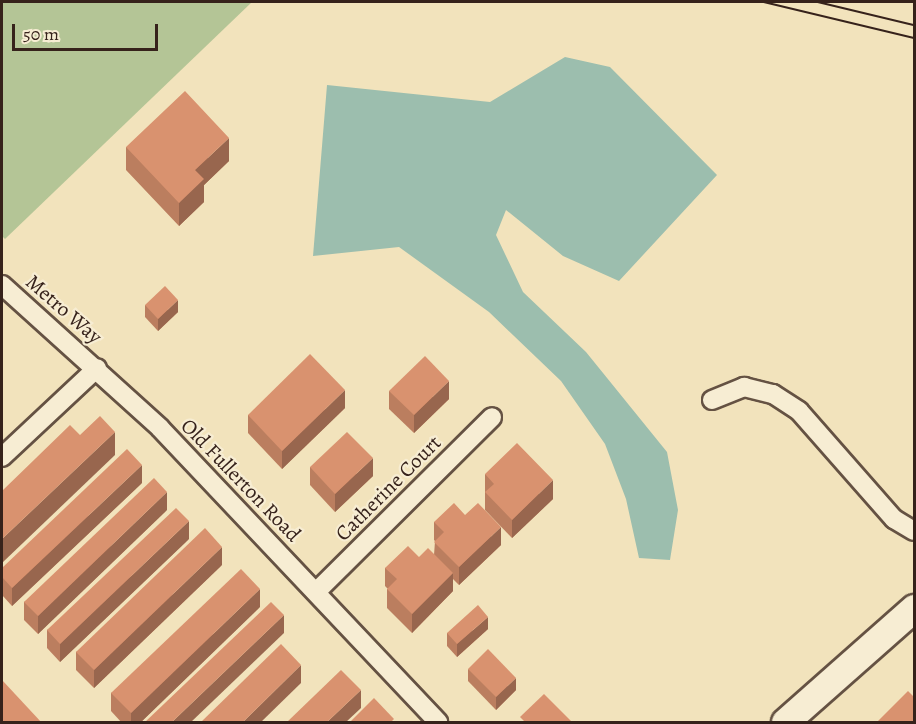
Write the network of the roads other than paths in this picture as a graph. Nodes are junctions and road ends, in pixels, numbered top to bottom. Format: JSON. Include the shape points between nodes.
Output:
{"nodes":[{"id":1,"x":2,"y":285,"type":"edge"},
{"id":2,"x":98,"y":368,"type":"junction"},
{"id":3,"x":712,"y":400,"type":"dead end"},
{"id":4,"x":492,"y":417,"type":"dead end"},
{"id":5,"x":2,"y":457,"type":"edge"},
{"id":6,"x":915,"y":531,"type":"edge"},
{"id":7,"x":316,"y":592,"type":"junction"},
{"id":8,"x":915,"y":608,"type":"edge"},
{"id":9,"x":438,"y":723,"type":"edge"},
{"id":10,"x":785,"y":723,"type":"edge"}],
"edges":[{"from":1,"to":2,"type":"street","name":"Metro Way"},
{"from":2,"to":5,"type":"street"},
{"from":2,"to":7,"type":"street","name":"Old Fullerton Road"},
{"from":3,"to":6,"type":"street","via":[[744,387],[773,394],[799,411],[894,519]]},
{"from":4,"to":7,"type":"street","name":"Catherine Court"},
{"from":7,"to":9,"type":"street","name":"Old Fullerton Road"},
{"from":8,"to":10,"type":"street"}]}
